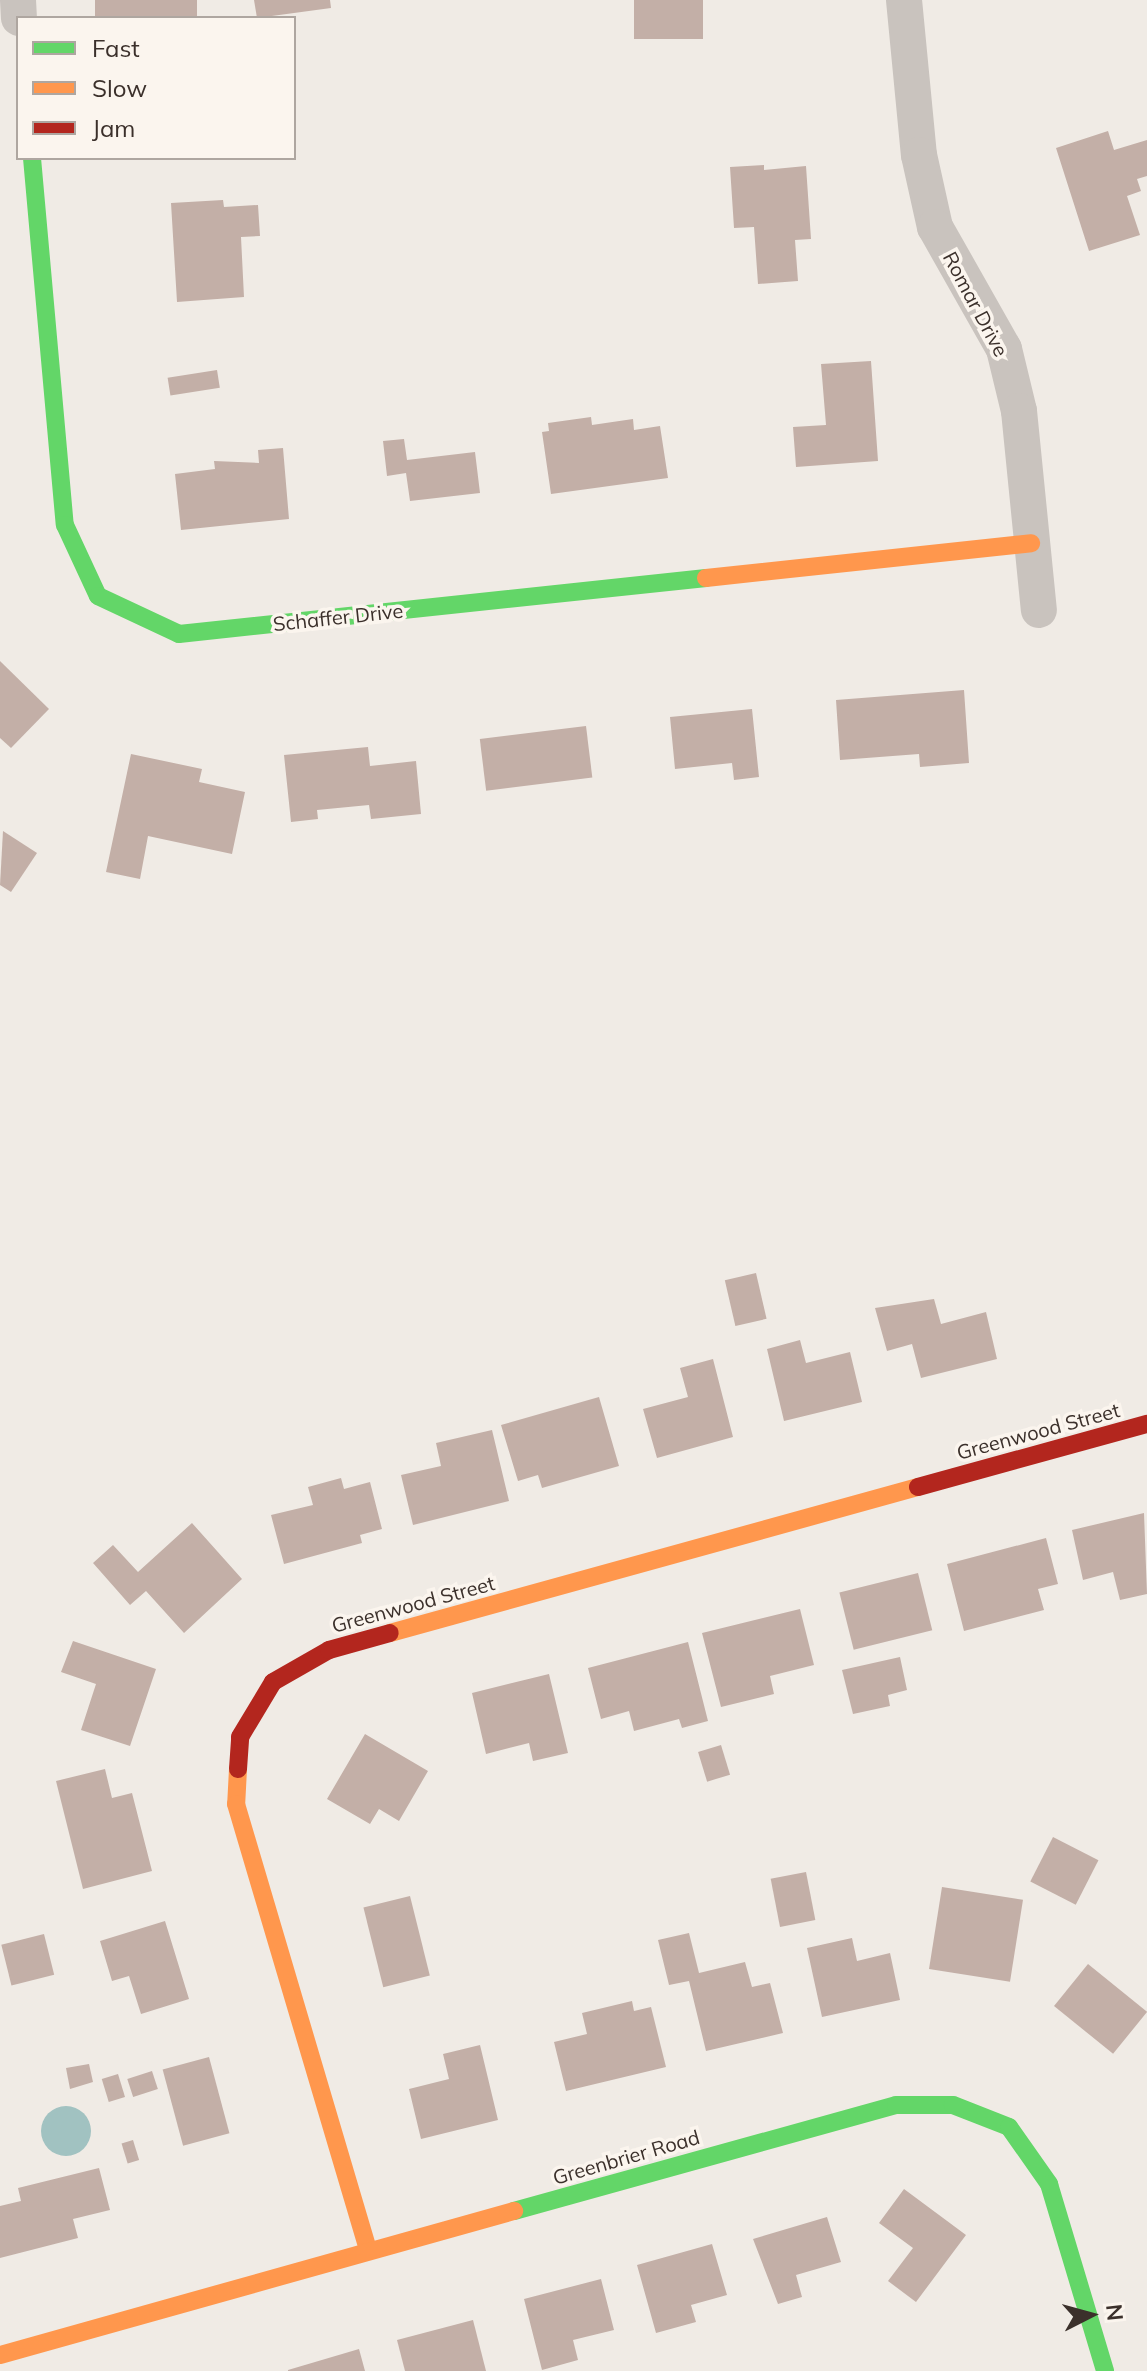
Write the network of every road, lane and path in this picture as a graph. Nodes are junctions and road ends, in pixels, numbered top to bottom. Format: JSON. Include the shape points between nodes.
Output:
{"nodes":[{"id":1,"x":904,"y":0,"type":"edge"},
{"id":2,"x":32,"y":160,"type":"edge"},
{"id":3,"x":1031,"y":543,"type":"junction"},
{"id":4,"x":1039,"y":610,"type":"dead end"},
{"id":5,"x":1147,"y":1424,"type":"edge"},
{"id":6,"x":368,"y":2251,"type":"junction"},
{"id":7,"x":0,"y":2355,"type":"edge"},
{"id":8,"x":1105,"y":2371,"type":"edge"}],
"edges":[{"from":1,"to":3,"type":"street","name":"Romar Drive","via":[[919,155],[935,227],[1004,349],[1019,411]]},
{"from":2,"to":3,"type":"street","name":"Schaffer Drive","via":[[65,525],[98,596],[179,634]]},
{"from":3,"to":4,"type":"street","name":"Romar Drive"},
{"from":5,"to":6,"type":"street","name":"Greenwood Street","via":[[329,1650],[273,1682],[240,1737],[236,1804]]},
{"from":6,"to":7,"type":"street","name":"Greenbrier Road"},
{"from":6,"to":8,"type":"street","name":"Greenbrier Road","via":[[896,2105],[953,2105],[1009,2127],[1049,2184]]}]}
